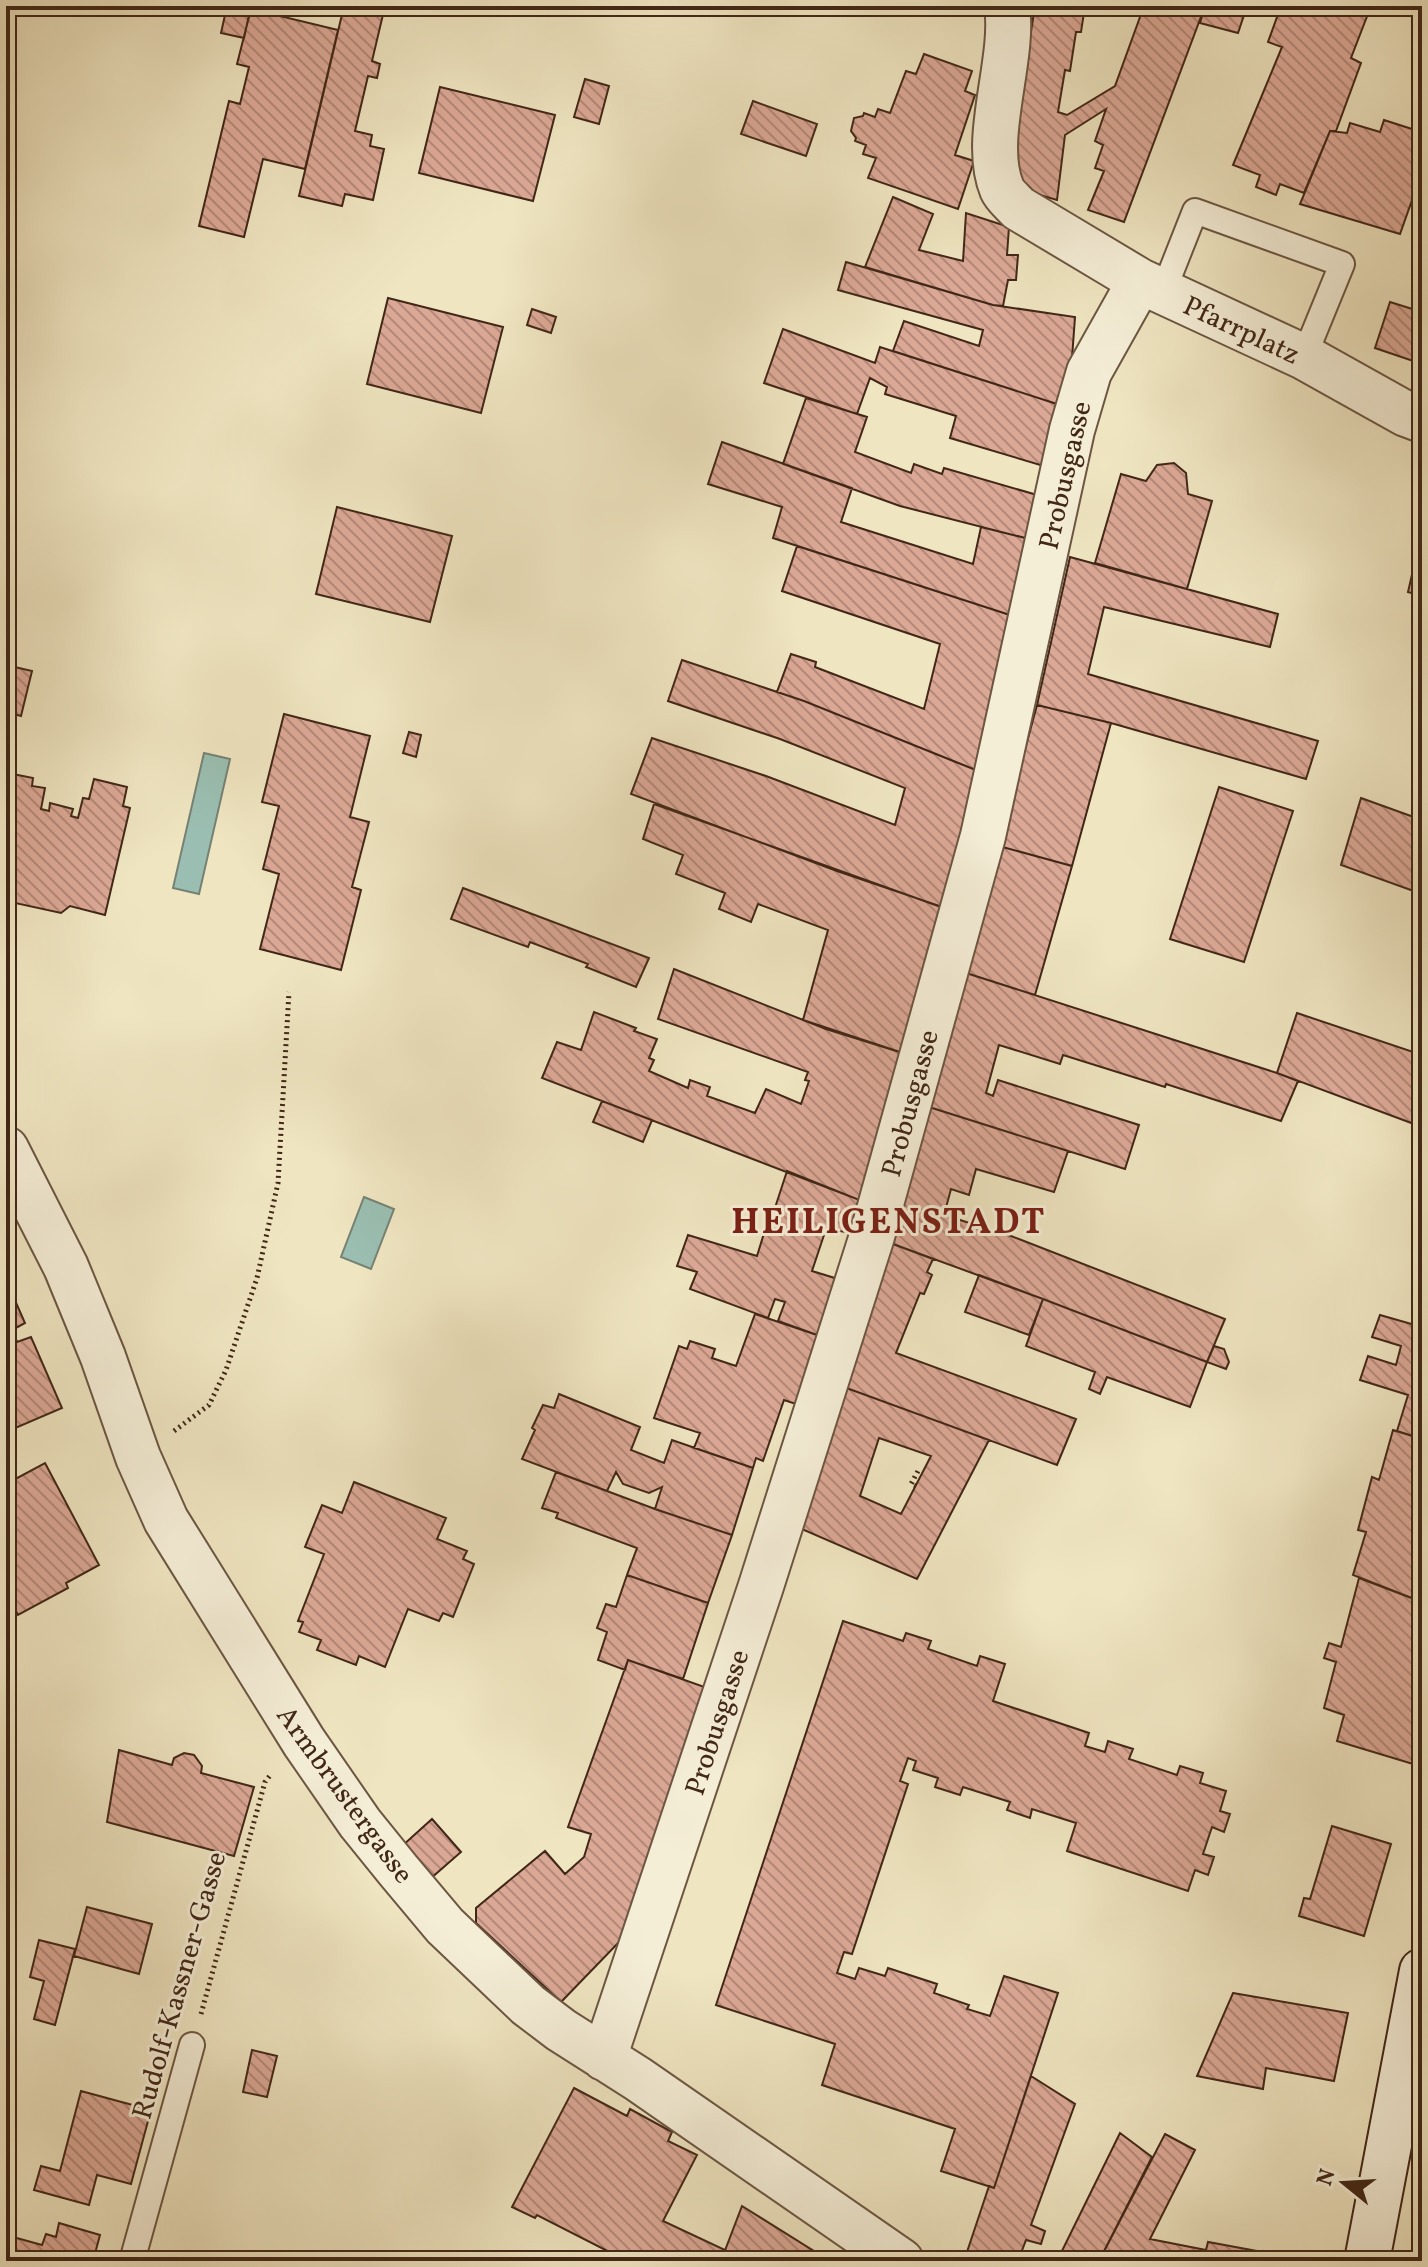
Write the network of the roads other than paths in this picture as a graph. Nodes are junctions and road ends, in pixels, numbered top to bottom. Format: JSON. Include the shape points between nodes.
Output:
{"nodes":[{"id":1,"x":1007,"y":6,"type":"edge"},
{"id":2,"x":1152,"y":286,"type":"junction"},
{"id":3,"x":1304,"y":357,"type":"junction"},
{"id":4,"x":1422,"y":420,"type":"edge"},
{"id":5,"x":6,"y":1149,"type":"edge"},
{"id":6,"x":1422,"y":1971,"type":"edge"},
{"id":7,"x":192,"y":2045,"type":"road end"},
{"id":8,"x":604,"y":2058,"type":"junction"},
{"id":9,"x":132,"y":2261,"type":"edge"},
{"id":10,"x":901,"y":2261,"type":"edge"},
{"id":11,"x":1367,"y":2261,"type":"edge"}],
"edges":[{"from":1,"to":2,"type":"street","name":"Pfarrplatz","via":[[996,134],[1003,191],[1043,225]]},
{"from":2,"to":3,"type":"street","name":"Pfarrplatz"},
{"from":2,"to":3,"type":"lane","via":[[1195,211],[1342,264]]},
{"from":2,"to":8,"type":"street","name":"Probusgasse","via":[[1089,372],[983,836],[872,1236]]},
{"from":3,"to":4,"type":"street","name":"Pfarrplatz"},
{"from":5,"to":8,"type":"street","name":"Armbrustergasse","via":[[66,1267],[166,1520],[299,1733],[360,1823],[445,1926],[528,2005]]},
{"from":6,"to":11,"type":"street"},
{"from":7,"to":9,"type":"lane","name":"Rudolf-Kassner-Gasse"},
{"from":8,"to":10,"type":"street","name":"Armbrustergasse"}]}
